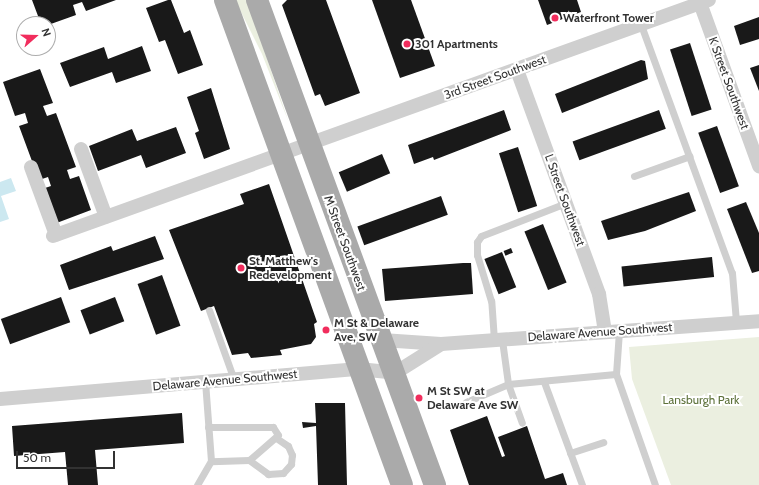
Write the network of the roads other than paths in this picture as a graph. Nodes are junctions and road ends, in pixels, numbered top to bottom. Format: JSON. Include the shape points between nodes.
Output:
{"nodes":[{"id":1,"x":225,"y":0,"type":"edge"},
{"id":2,"x":257,"y":0,"type":"edge"},
{"id":3,"x":703,"y":1,"type":"edge"},
{"id":4,"x":642,"y":24,"type":"junction"},
{"id":5,"x":517,"y":70,"type":"junction"},
{"id":6,"x":310,"y":145,"type":"junction"},
{"id":7,"x":81,"y":149,"type":"dead end"},
{"id":8,"x":282,"y":154,"type":"junction"},
{"id":9,"x":690,"y":156,"type":"junction"},
{"id":10,"x":759,"y":166,"type":"edge"},
{"id":11,"x":31,"y":167,"type":"dead end"},
{"id":12,"x":634,"y":176,"type":"dead end"},
{"id":13,"x":566,"y":203,"type":"junction"},
{"id":14,"x":106,"y":217,"type":"junction"},
{"id":15,"x":209,"y":310,"type":"dead end"},
{"id":16,"x":759,"y":321,"type":"edge"},
{"id":17,"x":736,"y":322,"type":"junction"},
{"id":18,"x":619,"y":331,"type":"junction"},
{"id":19,"x":605,"y":332,"type":"junction"},
{"id":20,"x":382,"y":340,"type":"junction"},
{"id":21,"x":498,"y":340,"type":"junction"},
{"id":22,"x":441,"y":344,"type":"junction"},
{"id":23,"x":359,"y":368,"type":"junction"},
{"id":24,"x":395,"y":373,"type":"junction"},
{"id":25,"x":616,"y":374,"type":"junction"},
{"id":26,"x":234,"y":380,"type":"junction"},
{"id":27,"x":205,"y":382,"type":"junction"},
{"id":28,"x":544,"y":382,"type":"junction"},
{"id":29,"x":508,"y":384,"type":"junction"},
{"id":30,"x":0,"y":399,"type":"edge"},
{"id":31,"x":466,"y":402,"type":"dead end"},
{"id":32,"x":522,"y":423,"type":"dead end"},
{"id":33,"x":208,"y":427,"type":"junction"},
{"id":34,"x":276,"y":438,"type":"junction"},
{"id":35,"x":603,"y":442,"type":"dead end"},
{"id":36,"x":570,"y":453,"type":"junction"},
{"id":37,"x":249,"y":460,"type":"junction"},
{"id":38,"x":211,"y":461,"type":"junction"},
{"id":39,"x":197,"y":485,"type":"edge"},
{"id":40,"x":402,"y":485,"type":"edge"},
{"id":41,"x":435,"y":485,"type":"edge"},
{"id":42,"x":582,"y":485,"type":"edge"},
{"id":43,"x":655,"y":485,"type":"edge"}],
"edges":[{"from":1,"to":8,"type":"main road"},
{"from":2,"to":6,"type":"main road","name":"M Street Southwest"},
{"from":3,"to":4,"type":"street","name":"3rd Street Southwest"},
{"from":3,"to":10,"type":"street","name":"K Street Southwest"},
{"from":4,"to":5,"type":"street","name":"3rd Street Southwest"},
{"from":4,"to":9,"type":"lane"},
{"from":5,"to":6,"type":"street","name":"3rd Street Southwest"},
{"from":5,"to":13,"type":"street","name":"L Street Southwest"},
{"from":6,"to":8,"type":"street","name":"3rd Street Southwest"},
{"from":6,"to":20,"type":"main road","name":"M Street Southwest"},
{"from":7,"to":14,"type":"street"},
{"from":8,"to":14,"type":"street","name":"3rd Street Southwest"},
{"from":8,"to":23,"type":"main road"},
{"from":9,"to":12,"type":"lane"},
{"from":9,"to":17,"type":"lane","via":[[732,273]]},
{"from":11,"to":14,"type":"street","name":"3rd Street Southwest","via":[[55,235]]},
{"from":13,"to":19,"type":"street","name":"L Street Southwest","via":[[602,302]]},
{"from":13,"to":21,"type":"lane","via":[[481,236],[477,242],[477,255],[492,301]]},
{"from":15,"to":26,"type":"lane"},
{"from":16,"to":17,"type":"street","name":"Delaware Avenue Southwest"},
{"from":17,"to":18,"type":"street","name":"Delaware Avenue Southwest"},
{"from":18,"to":19,"type":"street","name":"Delaware Avenue Southwest"},
{"from":18,"to":25,"type":"lane"},
{"from":19,"to":21,"type":"street","name":"Delaware Avenue Southwest"},
{"from":20,"to":22,"type":"street","name":"Delaware Avenue Southwest"},
{"from":20,"to":24,"type":"main road","name":"M Street Southwest"},
{"from":21,"to":22,"type":"street","name":"Delaware Avenue Southwest"},
{"from":21,"to":29,"type":"lane"},
{"from":22,"to":24,"type":"street","name":"Delaware Avenue Southwest"},
{"from":23,"to":24,"type":"street","name":"Delaware Avenue Southwest"},
{"from":23,"to":26,"type":"street","name":"Delaware Avenue Southwest"},
{"from":23,"to":40,"type":"main road"},
{"from":24,"to":41,"type":"main road","name":"M Street Southwest"},
{"from":25,"to":28,"type":"lane"},
{"from":25,"to":43,"type":"lane"},
{"from":26,"to":27,"type":"street","name":"Delaware Avenue Southwest"},
{"from":27,"to":30,"type":"street","name":"Delaware Avenue Southwest"},
{"from":27,"to":33,"type":"lane"},
{"from":28,"to":29,"type":"lane"},
{"from":28,"to":36,"type":"lane"},
{"from":29,"to":31,"type":"lane"},
{"from":29,"to":32,"type":"lane"},
{"from":33,"to":34,"type":"lane","via":[[273,426],[278,432]]},
{"from":33,"to":38,"type":"lane"},
{"from":34,"to":37,"type":"lane"},
{"from":34,"to":37,"type":"lane","via":[[288,446],[292,455],[291,464],[283,473],[268,474]]},
{"from":35,"to":36,"type":"lane"},
{"from":36,"to":42,"type":"lane"},
{"from":37,"to":38,"type":"lane"},
{"from":38,"to":39,"type":"lane"}]}
